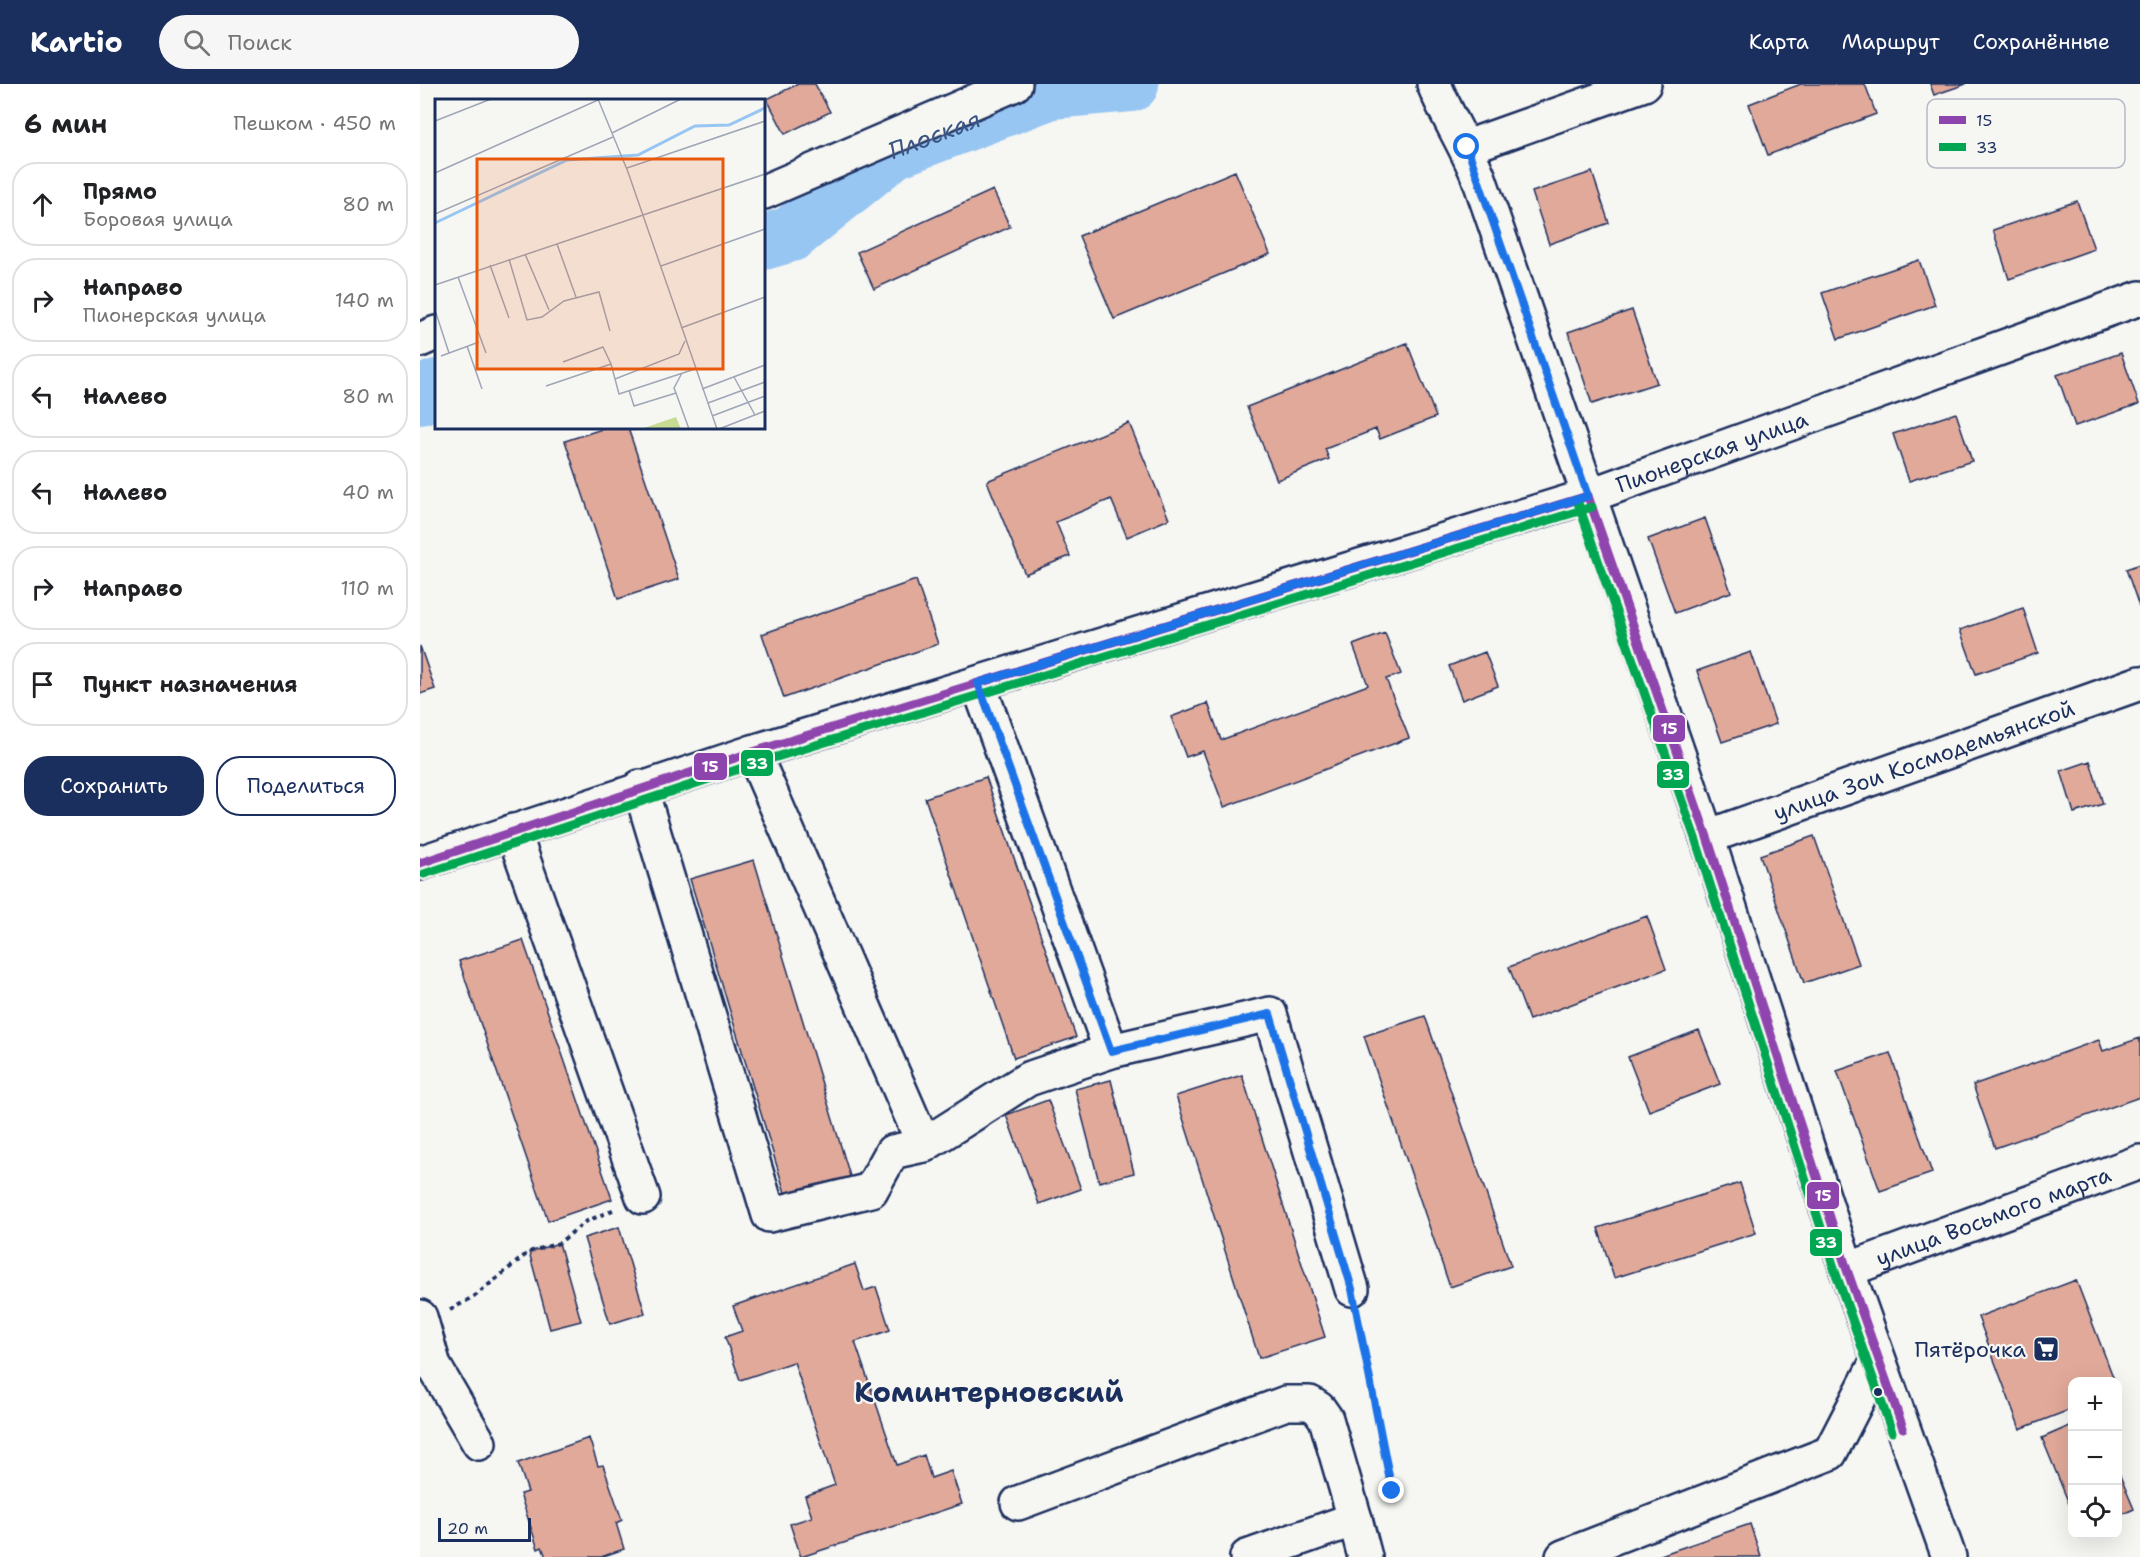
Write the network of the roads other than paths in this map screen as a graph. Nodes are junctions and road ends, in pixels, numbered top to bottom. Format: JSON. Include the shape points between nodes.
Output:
{"nodes":[{"id":1,"x":1015,"y":84,"type":"edge"},
{"id":2,"x":1644,"y":84,"type":"edge"},
{"id":3,"x":1438,"y":94,"type":"edge"},
{"id":4,"x":1467,"y":147,"type":"junction"},
{"id":5,"x":765,"y":192,"type":"edge"},
{"id":6,"x":2140,"y":298,"type":"edge"},
{"id":7,"x":435,"y":333,"type":"edge"},
{"id":8,"x":420,"y":340,"type":"edge"},
{"id":9,"x":1588,"y":496,"type":"junction"},
{"id":10,"x":978,"y":683,"type":"junction"},
{"id":11,"x":2140,"y":683,"type":"edge"},
{"id":12,"x":753,"y":752,"type":"junction"},
{"id":13,"x":640,"y":787,"type":"junction"},
{"id":14,"x":513,"y":831,"type":"junction"},
{"id":15,"x":1707,"y":837,"type":"junction"},
{"id":16,"x":420,"y":863,"type":"edge"},
{"id":17,"x":1111,"y":1051,"type":"junction"},
{"id":18,"x":924,"y":1145,"type":"junction"},
{"id":19,"x":2140,"y":1162,"type":"edge"},
{"id":20,"x":643,"y":1197,"type":"road end"},
{"id":21,"x":1846,"y":1270,"type":"junction"},
{"id":22,"x":1352,"y":1289,"type":"road end"},
{"id":23,"x":421,"y":1321,"type":"edge"},
{"id":24,"x":1878,"y":1360,"type":"junction"},
{"id":25,"x":427,"y":1369,"type":"edge"},
{"id":26,"x":479,"y":1443,"type":"dead end"},
{"id":27,"x":1018,"y":1503,"type":"dead end"},
{"id":28,"x":1355,"y":1519,"type":"junction"},
{"id":29,"x":1944,"y":1556,"type":"edge"},
{"id":30,"x":1247,"y":1557,"type":"edge"},
{"id":31,"x":1365,"y":1557,"type":"edge"},
{"id":32,"x":1563,"y":1557,"type":"edge"}],
"edges":[{"from":1,"to":5,"type":"street"},
{"from":2,"to":4,"type":"street"},
{"from":3,"to":4,"type":"street"},
{"from":4,"to":9,"type":"street"},
{"from":6,"to":9,"type":"street","name":"Пионерская улица"},
{"from":7,"to":8,"type":"street"},
{"from":9,"to":10,"type":"street","name":"Пионерская улица"},
{"from":9,"to":15,"type":"street"},
{"from":10,"to":12,"type":"street","name":"Пионерская улица"},
{"from":10,"to":17,"type":"street"},
{"from":11,"to":15,"type":"street","name":"улица Зои Космодемьянской"},
{"from":12,"to":13,"type":"street","name":"Пионерская улица"},
{"from":12,"to":18,"type":"street"},
{"from":13,"to":14,"type":"street","name":"Пионерская улица"},
{"from":13,"to":18,"type":"street","via":[[769,1215],[871,1190],[892,1152]]},
{"from":14,"to":16,"type":"street","name":"Пионерская улица"},
{"from":14,"to":20,"type":"street"},
{"from":15,"to":21,"type":"street"},
{"from":17,"to":18,"type":"street","via":[[1028,1079]]},
{"from":17,"to":22,"type":"street","via":[[1270,1014]]},
{"from":19,"to":21,"type":"street","name":"улица Восьмого марта"},
{"from":21,"to":24,"type":"street"},
{"from":23,"to":25,"type":"street"},
{"from":24,"to":29,"type":"street"},
{"from":24,"to":32,"type":"street","via":[[1830,1453]]},
{"from":25,"to":26,"type":"street"},
{"from":27,"to":28,"type":"street","via":[[1237,1420],[1300,1402],[1319,1409],[1326,1419]]},
{"from":28,"to":30,"type":"street"},
{"from":28,"to":31,"type":"street"}]}
